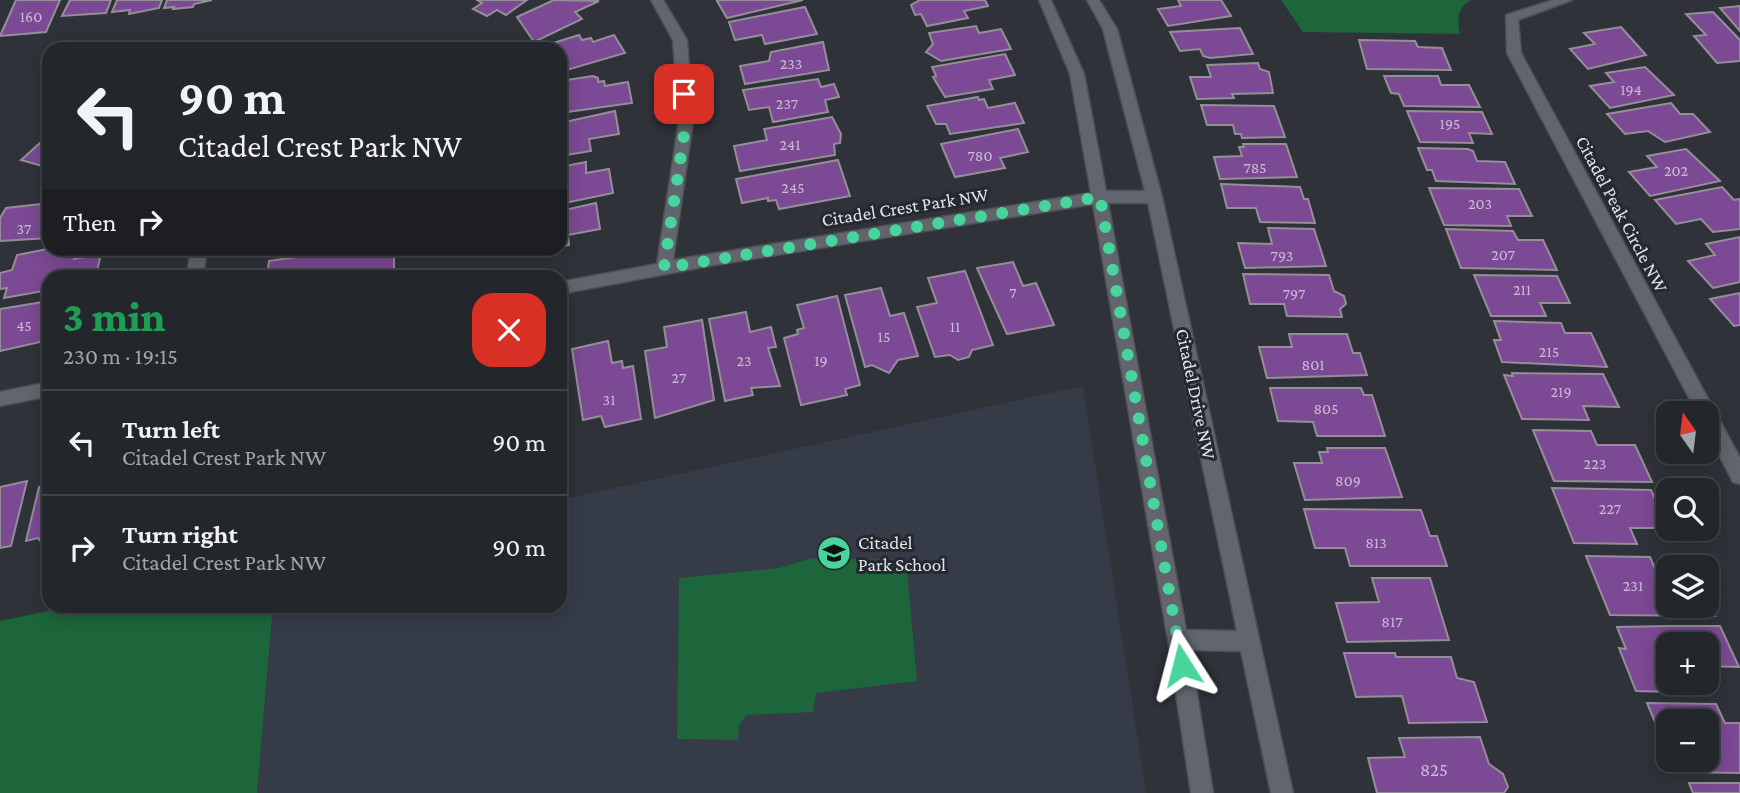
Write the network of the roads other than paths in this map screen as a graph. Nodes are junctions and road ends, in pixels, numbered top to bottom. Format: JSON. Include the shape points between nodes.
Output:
{"nodes":[{"id":1,"x":657,"y":0,"type":"edge"},
{"id":2,"x":1045,"y":0,"type":"edge"},
{"id":3,"x":1093,"y":0,"type":"edge"},
{"id":4,"x":1566,"y":0,"type":"edge"},
{"id":5,"x":1100,"y":197,"type":"junction"},
{"id":6,"x":1154,"y":197,"type":"junction"},
{"id":7,"x":664,"y":268,"type":"junction"},
{"id":8,"x":567,"y":287,"type":"edge"},
{"id":9,"x":42,"y":390,"type":"edge"},
{"id":10,"x":0,"y":399,"type":"edge"},
{"id":11,"x":1740,"y":476,"type":"edge"},
{"id":12,"x":1178,"y":640,"type":"junction"},
{"id":13,"x":1248,"y":641,"type":"junction"},
{"id":14,"x":1202,"y":793,"type":"edge"},
{"id":15,"x":1282,"y":793,"type":"edge"}],
"edges":[{"from":1,"to":7,"type":"street","via":[[680,40],[686,121]]},
{"from":2,"to":5,"type":"street","via":[[1077,74]]},
{"from":3,"to":6,"type":"street","name":"Citadel Drive NW","via":[[1110,29]]},
{"from":4,"to":11,"type":"street","name":"Citadel Peak Circle NW","via":[[1511,18],[1514,53]]},
{"from":5,"to":6,"type":"street","name":"Citadel Crest Park NW"},
{"from":5,"to":7,"type":"street","name":"Citadel Crest Park NW"},
{"from":5,"to":12,"type":"street"},
{"from":6,"to":13,"type":"street","name":"Citadel Drive NW"},
{"from":7,"to":8,"type":"street","name":"Citadel Crest Park NW"},
{"from":9,"to":10,"type":"street"},
{"from":12,"to":13,"type":"street"},
{"from":12,"to":14,"type":"street"},
{"from":13,"to":15,"type":"street","name":"Citadel Drive NW"}]}
